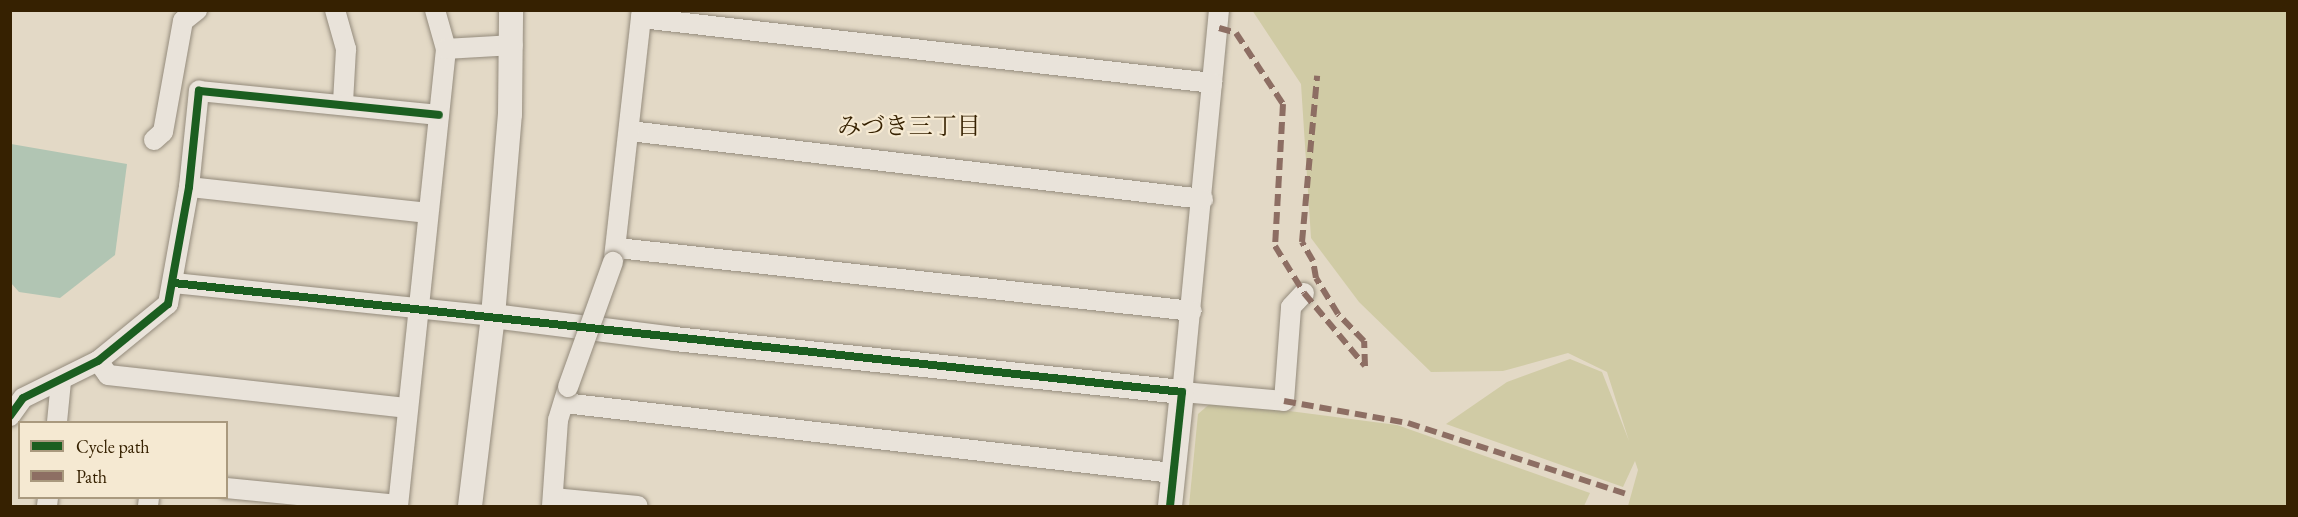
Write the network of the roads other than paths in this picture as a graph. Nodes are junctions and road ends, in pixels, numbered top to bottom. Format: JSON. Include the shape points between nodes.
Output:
{"nodes":[{"id":1,"x":198,"y":10,"type":"edge"},
{"id":2,"x":335,"y":10,"type":"edge"},
{"id":3,"x":435,"y":10,"type":"edge"},
{"id":4,"x":511,"y":10,"type":"edge"},
{"id":5,"x":1219,"y":10,"type":"edge"},
{"id":6,"x":642,"y":14,"type":"edge"},
{"id":7,"x":513,"y":45,"type":"junction"},
{"id":8,"x":446,"y":49,"type":"junction"},
{"id":9,"x":1212,"y":82,"type":"junction"},
{"id":10,"x":343,"y":104,"type":"junction"},
{"id":11,"x":439,"y":115,"type":"junction"},
{"id":12,"x":630,"y":131,"type":"junction"},
{"id":13,"x":154,"y":140,"type":"dead end"},
{"id":14,"x":189,"y":187,"type":"junction"},
{"id":15,"x":1203,"y":199,"type":"junction"},
{"id":16,"x":428,"y":213,"type":"junction"},
{"id":17,"x":615,"y":255,"type":"junction"},
{"id":18,"x":174,"y":283,"type":"junction"},
{"id":19,"x":1304,"y":293,"type":"dead end"},
{"id":20,"x":418,"y":308,"type":"junction"},
{"id":21,"x":1192,"y":310,"type":"junction"},
{"id":22,"x":493,"y":316,"type":"junction"},
{"id":23,"x":98,"y":361,"type":"junction"},
{"id":24,"x":61,"y":381,"type":"junction"},
{"id":25,"x":1182,"y":392,"type":"junction"},
{"id":26,"x":566,"y":395,"type":"junction"},
{"id":27,"x":408,"y":408,"type":"junction"},
{"id":28,"x":10,"y":416,"type":"edge"},
{"id":29,"x":57,"y":421,"type":"edge"},
{"id":30,"x":1173,"y":473,"type":"junction"},
{"id":31,"x":228,"y":489,"type":"edge"},
{"id":32,"x":248,"y":498,"type":"edge"},
{"id":33,"x":553,"y":502,"type":"edge"},
{"id":34,"x":398,"y":506,"type":"edge"},
{"id":35,"x":470,"y":507,"type":"edge"},
{"id":36,"x":638,"y":507,"type":"edge"},
{"id":37,"x":1170,"y":507,"type":"edge"}],
"edges":[{"from":1,"to":13,"type":"street","via":[[183,21],[163,132]]},
{"from":2,"to":10,"type":"street","via":[[346,49]]},
{"from":3,"to":8,"type":"street"},
{"from":4,"to":7,"type":"street"},
{"from":5,"to":9,"type":"street"},
{"from":6,"to":9,"type":"street"},
{"from":6,"to":12,"type":"street"},
{"from":7,"to":8,"type":"street"},
{"from":7,"to":22,"type":"street"},
{"from":8,"to":11,"type":"street"},
{"from":9,"to":15,"type":"street"},
{"from":10,"to":11,"type":"street"},
{"from":10,"to":14,"type":"street","via":[[200,91]]},
{"from":11,"to":16,"type":"street"},
{"from":12,"to":15,"type":"street"},
{"from":12,"to":17,"type":"street"},
{"from":14,"to":16,"type":"street"},
{"from":14,"to":18,"type":"street"},
{"from":15,"to":21,"type":"street"},
{"from":16,"to":20,"type":"street"},
{"from":17,"to":21,"type":"street"},
{"from":17,"to":26,"type":"street","bridge":true},
{"from":18,"to":20,"type":"street"},
{"from":18,"to":23,"type":"street","via":[[168,304]]},
{"from":19,"to":25,"type":"street","via":[[1291,307],[1284,401]]},
{"from":20,"to":22,"type":"street"},
{"from":20,"to":27,"type":"street"},
{"from":21,"to":25,"type":"street"},
{"from":22,"to":25,"type":"street"},
{"from":22,"to":35,"type":"street"},
{"from":23,"to":24,"type":"street"},
{"from":23,"to":27,"type":"street","via":[[108,375]]},
{"from":24,"to":28,"type":"street","via":[[23,398]]},
{"from":24,"to":29,"type":"street"},
{"from":25,"to":30,"type":"street"},
{"from":26,"to":30,"type":"street"},
{"from":26,"to":33,"type":"street","via":[[558,420]]},
{"from":27,"to":34,"type":"street"},
{"from":30,"to":37,"type":"street"},
{"from":31,"to":32,"type":"street"},
{"from":32,"to":34,"type":"street"},
{"from":33,"to":36,"type":"street"}]}
